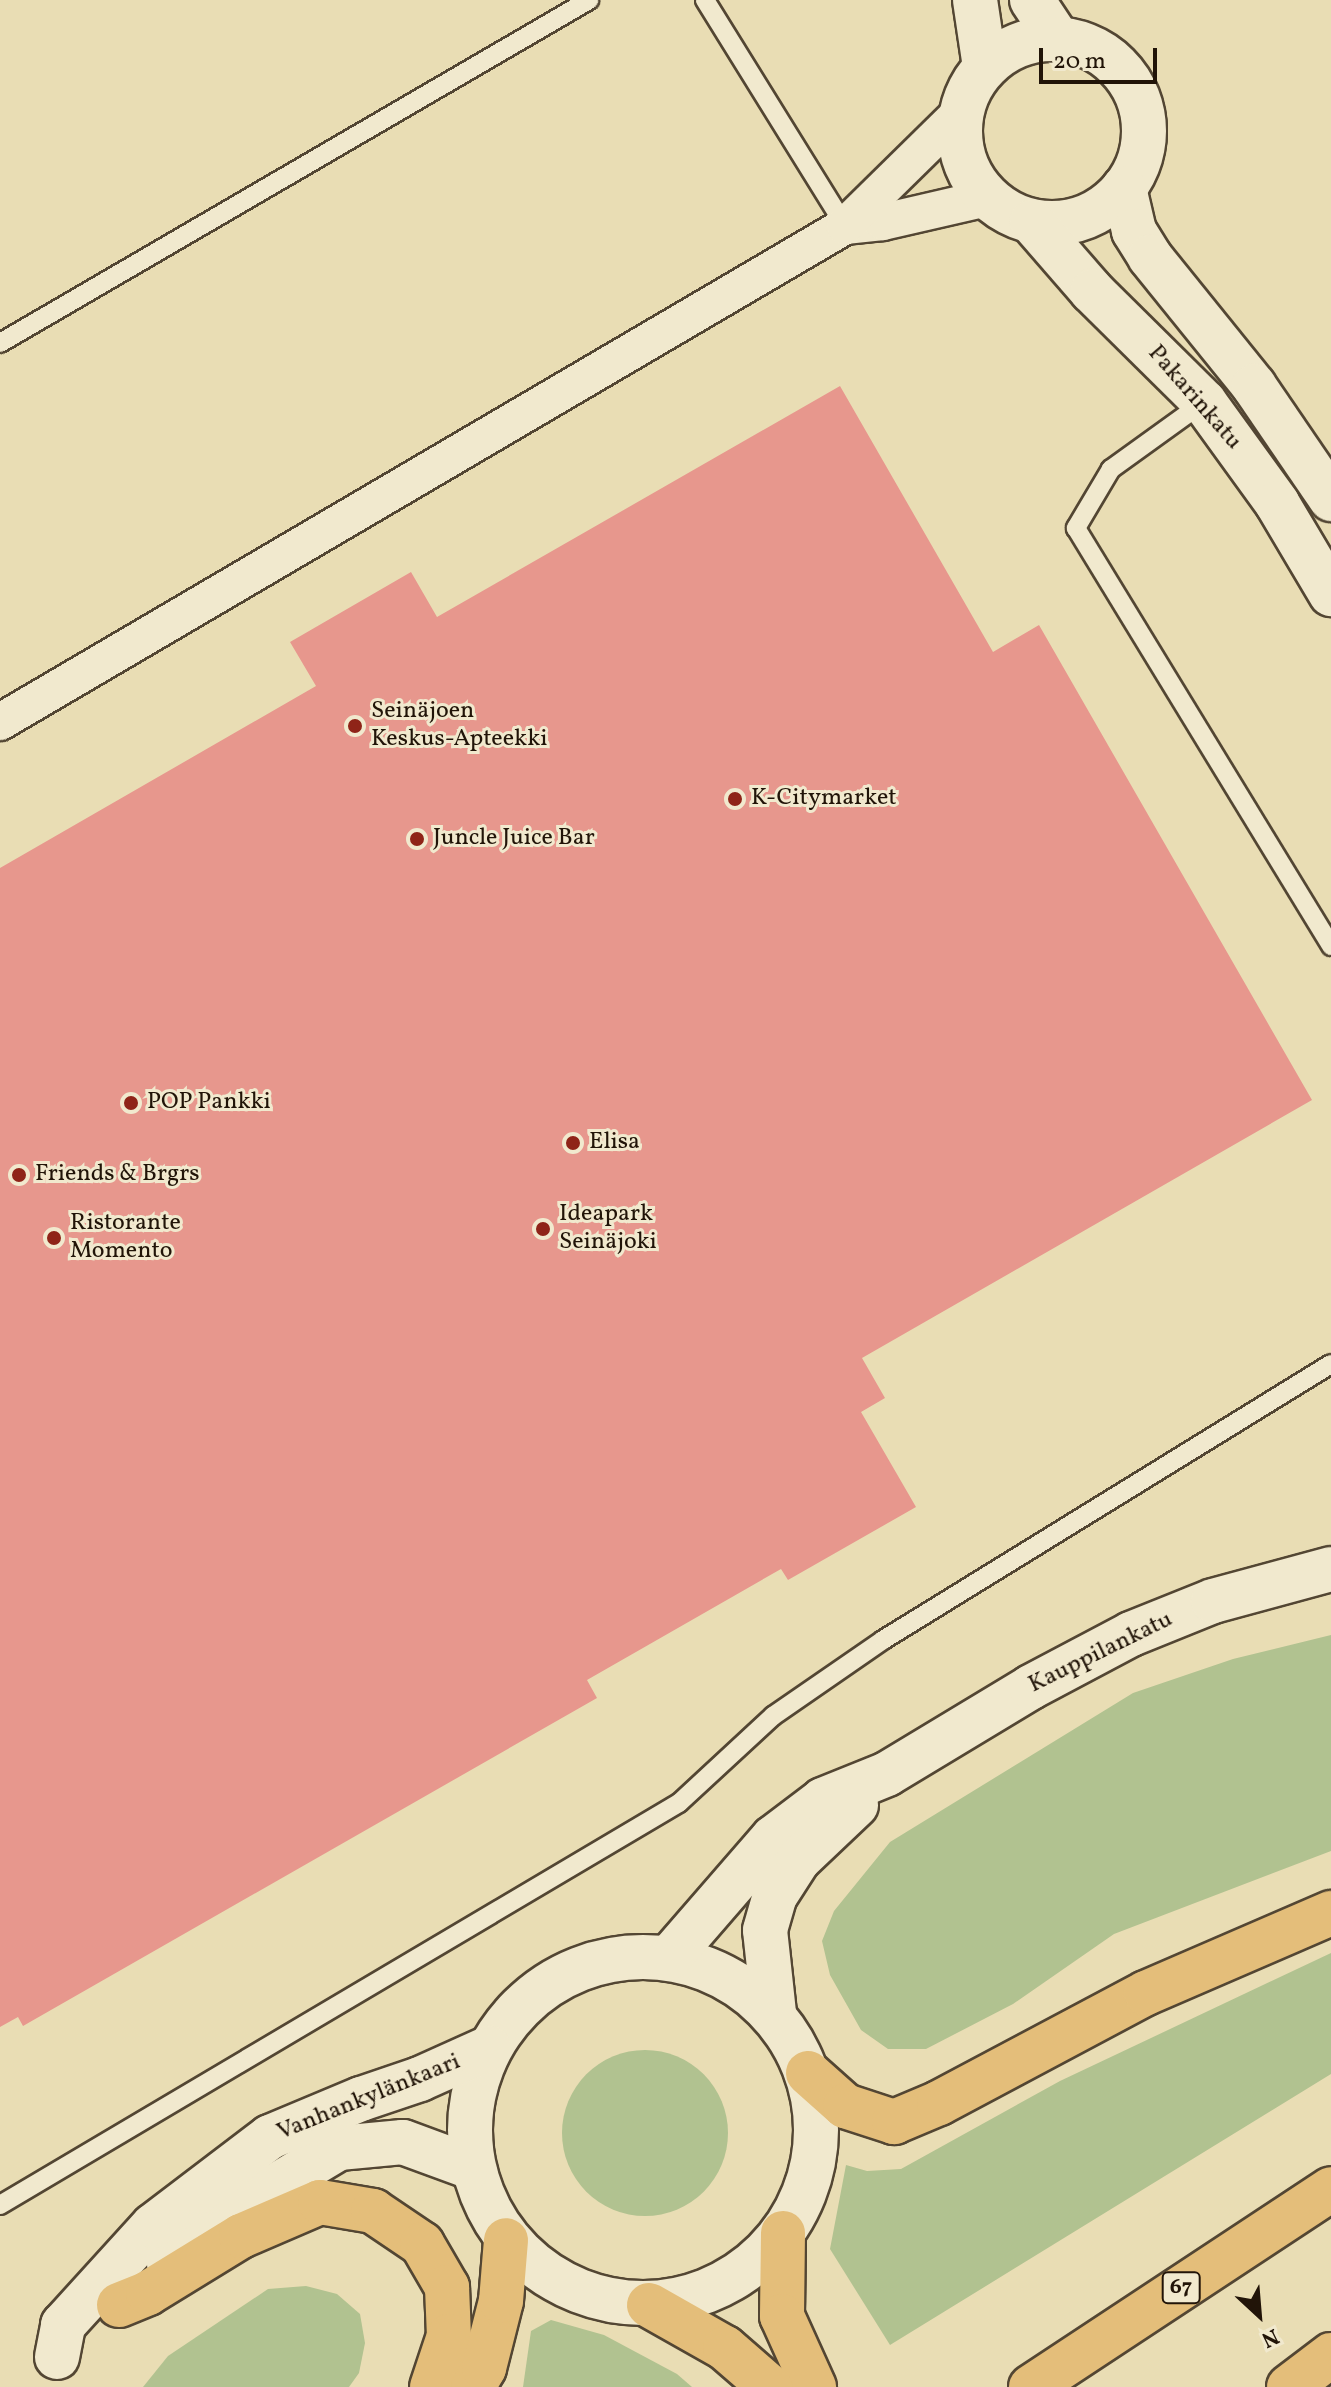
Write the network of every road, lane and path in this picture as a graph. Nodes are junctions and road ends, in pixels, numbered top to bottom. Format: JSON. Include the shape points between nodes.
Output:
{"nodes":[{"id":1,"x":589,"y":0,"type":"edge"},
{"id":2,"x":705,"y":0,"type":"edge"},
{"id":3,"x":975,"y":0,"type":"edge"},
{"id":4,"x":1032,"y":0,"type":"edge"},
{"id":5,"x":1058,"y":39,"type":"junction"},
{"id":6,"x":985,"y":67,"type":"junction"},
{"id":7,"x":961,"y":112,"type":"junction"},
{"id":8,"x":1124,"y":188,"type":"junction"},
{"id":9,"x":987,"y":198,"type":"junction"},
{"id":10,"x":1032,"y":222,"type":"junction"},
{"id":11,"x":845,"y":226,"type":"junction"},
{"id":12,"x":0,"y":343,"type":"edge"},
{"id":13,"x":1204,"y":402,"type":"junction"},
{"id":14,"x":1331,"y":499,"type":"edge"},
{"id":15,"x":1331,"y":594,"type":"edge"},
{"id":16,"x":0,"y":722,"type":"edge"},
{"id":17,"x":1331,"y":946,"type":"edge"},
{"id":18,"x":1331,"y":1364,"type":"edge"},
{"id":19,"x":1331,"y":1569,"type":"edge"},
{"id":20,"x":887,"y":1774,"type":"junction"},
{"id":21,"x":1331,"y":1913,"type":"edge"},
{"id":22,"x":669,"y":1958,"type":"junction"},
{"id":23,"x":774,"y":2013,"type":"junction"},
{"id":24,"x":489,"y":2048,"type":"junction"},
{"id":25,"x":808,"y":2073,"type":"junction"},
{"id":26,"x":471,"y":2167,"type":"junction"},
{"id":27,"x":1331,"y":2189,"type":"edge"},
{"id":28,"x":0,"y":2205,"type":"edge"},
{"id":29,"x":783,"y":2233,"type":"junction"},
{"id":30,"x":506,"y":2240,"type":"junction"},
{"id":31,"x":119,"y":2305,"type":"junction"},
{"id":32,"x":649,"y":2305,"type":"junction"},
{"id":33,"x":1331,"y":2355,"type":"edge"},
{"id":34,"x":46,"y":2372,"type":"edge"},
{"id":35,"x":432,"y":2387,"type":"edge"},
{"id":36,"x":473,"y":2387,"type":"edge"},
{"id":37,"x":770,"y":2387,"type":"edge"},
{"id":38,"x":814,"y":2387,"type":"edge"},
{"id":39,"x":1031,"y":2387,"type":"edge"},
{"id":40,"x":1289,"y":2387,"type":"edge"}],
"edges":[{"from":1,"to":12,"type":"lane"},
{"from":2,"to":11,"type":"lane"},
{"from":3,"to":6,"type":"street"},
{"from":4,"to":5,"type":"street"},
{"from":5,"to":6,"type":"street","via":[[1007,50]]},
{"from":5,"to":8,"type":"street","via":[[1101,54],[1132,86],[1144,138]]},
{"from":6,"to":7,"type":"street"},
{"from":7,"to":9,"type":"street","via":[[960,143],[969,173]]},
{"from":7,"to":11,"type":"street"},
{"from":8,"to":10,"type":"street","via":[[1083,218],[1058,224]]},
{"from":8,"to":14,"type":"street","name":"Pakarinkatu","via":[[1134,231],[1150,257],[1254,386]]},
{"from":9,"to":10,"type":"street"},
{"from":9,"to":11,"type":"street"},
{"from":10,"to":13,"type":"street","name":"Pakarinkatu","via":[[1092,291]]},
{"from":11,"to":16,"type":"street"},
{"from":13,"to":15,"type":"street","name":"Pakarinkatu","via":[[1277,503]]},
{"from":13,"to":17,"type":"lane","via":[[1111,469],[1076,528]]},
{"from":18,"to":28,"type":"lane","via":[[883,1640],[773,1716],[679,1803]]},
{"from":19,"to":20,"type":"street","name":"Kauppilankatu","via":[[1213,1601],[1131,1634]]},
{"from":20,"to":22,"type":"street","name":"Kauppilankatu","via":[[823,1800],[773,1838]]},
{"from":20,"to":23,"type":"street","name":"Kauppilankatu","via":[[798,1860],[775,1896],[765,1930]]},
{"from":21,"to":25,"type":"main road","via":[[1146,1993],[894,2122],[845,2106]]},
{"from":22,"to":23,"type":"street","via":[[721,1975]]},
{"from":22,"to":24,"type":"street","via":[[598,1962],[534,1993]]},
{"from":23,"to":25,"type":"street"},
{"from":24,"to":26,"type":"street","via":[[470,2106]]},
{"from":24,"to":34,"type":"street","name":"Vanhankylänkaari","via":[[270,2137],[153,2226],[63,2325]]},
{"from":25,"to":29,"type":"street","via":[[815,2157]]},
{"from":26,"to":30,"type":"street"},
{"from":26,"to":31,"type":"street","name":"Vanhankylänkaari","via":[[403,2142],[339,2148],[234,2211]]},
{"from":27,"to":39,"type":"main road","number":"67"},
{"from":29,"to":32,"type":"street","via":[[746,2271],[701,2295]]},
{"from":29,"to":38,"type":"main road","via":[[782,2316]]},
{"from":30,"to":32,"type":"street","via":[[535,2268],[570,2289],[609,2302]]},
{"from":30,"to":36,"type":"main road","via":[[501,2301],[484,2368]]},
{"from":31,"to":34,"type":"street","name":"Vanhankylänkaari"},
{"from":31,"to":35,"type":"main road","via":[[241,2236],[320,2202],[373,2211],[422,2244],[447,2287],[449,2336]]},
{"from":32,"to":37,"type":"main road","via":[[725,2348]]},
{"from":33,"to":40,"type":"main road"}]}
